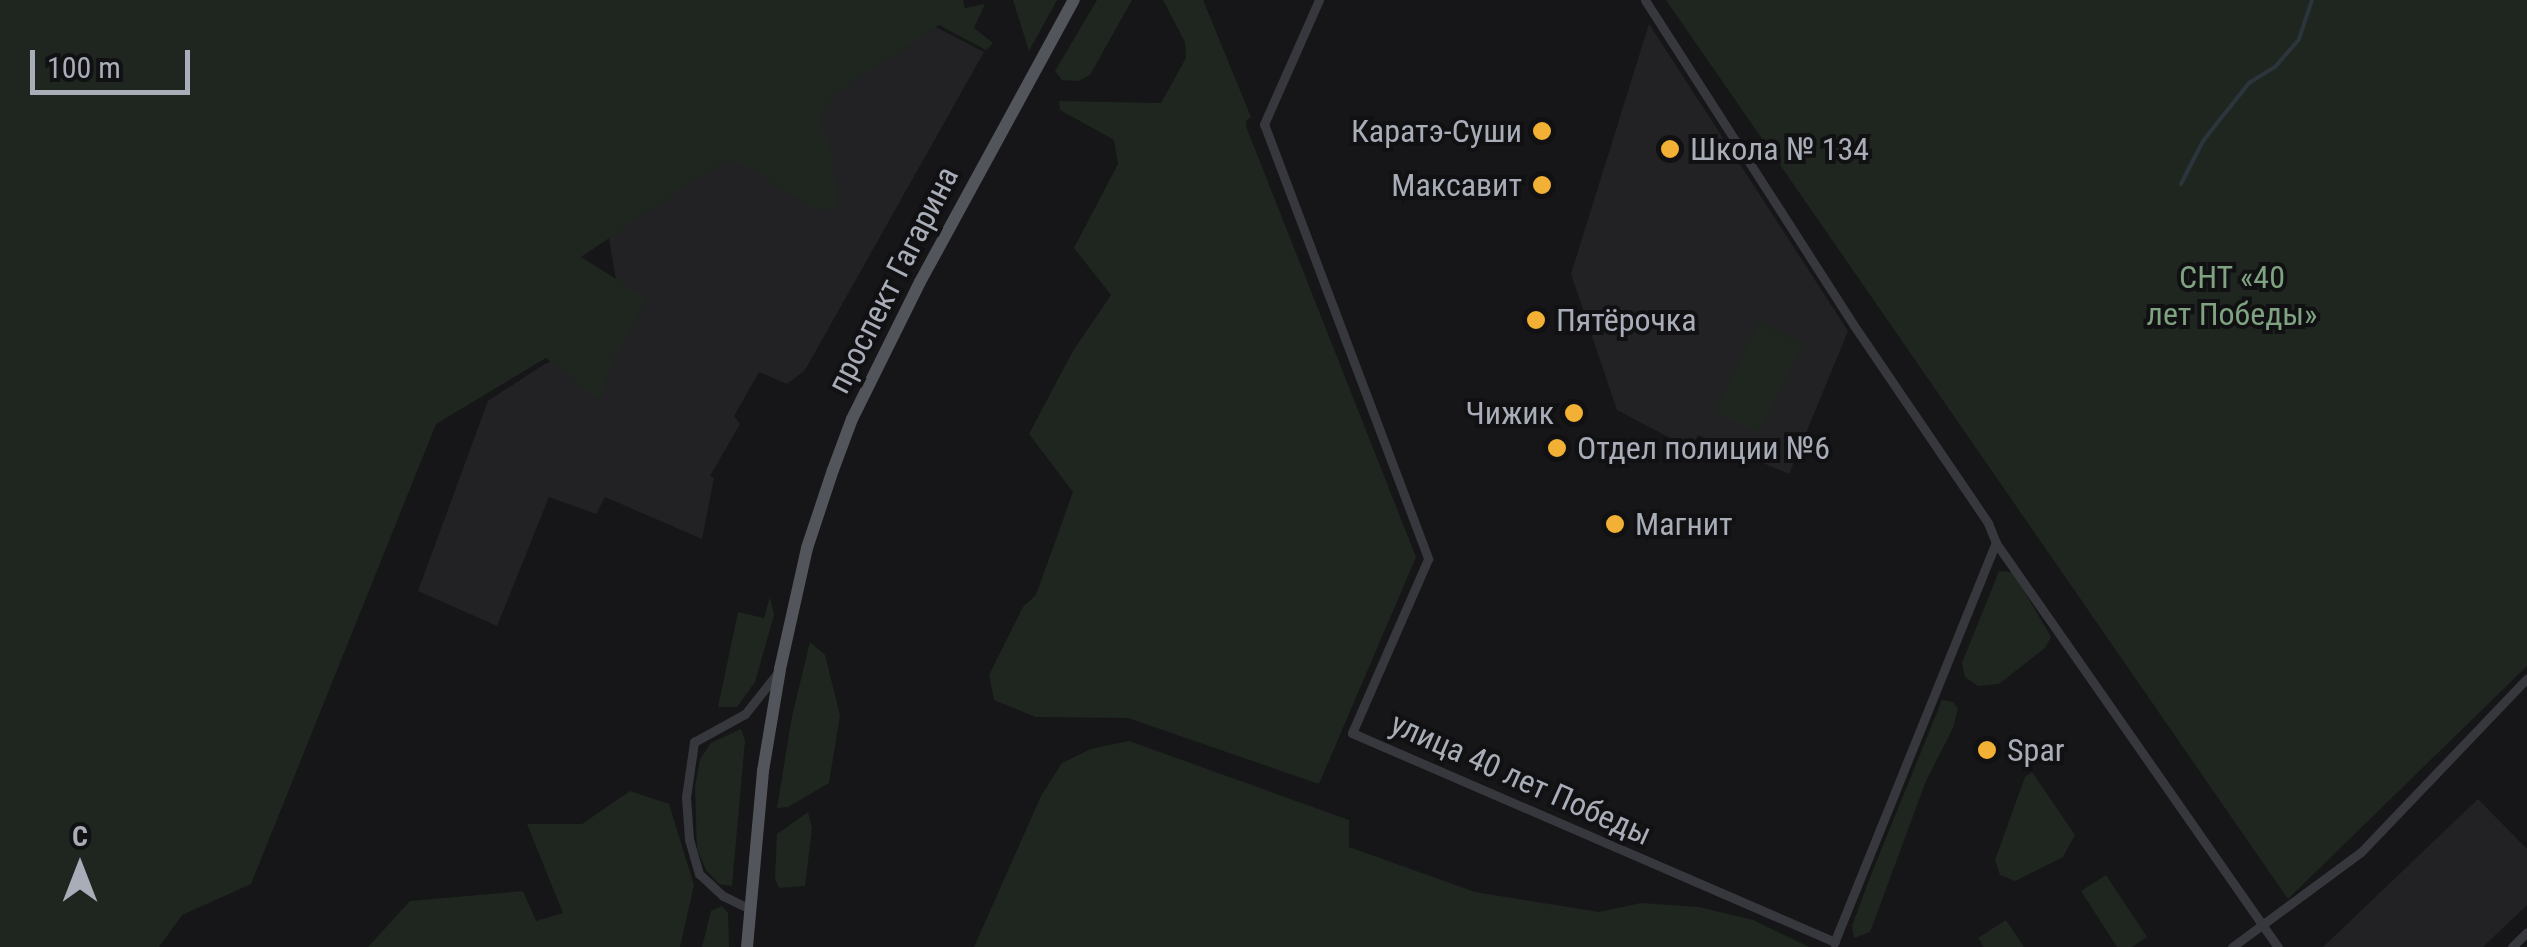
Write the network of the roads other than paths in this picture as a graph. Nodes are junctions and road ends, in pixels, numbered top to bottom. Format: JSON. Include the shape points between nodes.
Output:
{"nodes":[{"id":1,"x":1074,"y":0,"type":"edge"},
{"id":2,"x":1319,"y":0,"type":"edge"},
{"id":3,"x":1645,"y":0,"type":"edge"},
{"id":4,"x":1996,"y":543,"type":"junction"},
{"id":5,"x":780,"y":668,"type":"junction"},
{"id":6,"x":2527,"y":678,"type":"edge"},
{"id":7,"x":750,"y":909,"type":"junction"},
{"id":8,"x":2265,"y":924,"type":"junction"},
{"id":9,"x":2527,"y":932,"type":"edge"},
{"id":10,"x":1834,"y":944,"type":"edge"},
{"id":11,"x":747,"y":947,"type":"edge"},
{"id":12,"x":2232,"y":947,"type":"edge"},
{"id":13,"x":2278,"y":947,"type":"edge"},
{"id":14,"x":2512,"y":947,"type":"edge"}],
"edges":[{"from":1,"to":5,"type":"main road","name":"проспект Гагарина","via":[[852,419],[812,532]]},
{"from":2,"to":10,"type":"street","name":"улица 40 лет Победы","via":[[1264,124],[1428,559],[1352,732]]},
{"from":3,"to":4,"type":"street"},
{"from":4,"to":8,"type":"street"},
{"from":4,"to":10,"type":"street","name":"улица 40 лет Победы"},
{"from":5,"to":7,"type":"main road","name":"проспект Гагарина"},
{"from":5,"to":7,"type":"street","via":[[745,714],[694,742],[686,796],[699,874]]},
{"from":6,"to":8,"type":"street","via":[[2361,852]]},
{"from":7,"to":11,"type":"main road","name":"проспект Гагарина"},
{"from":8,"to":12,"type":"street"},
{"from":8,"to":13,"type":"street"},
{"from":9,"to":14,"type":"street"}]}
